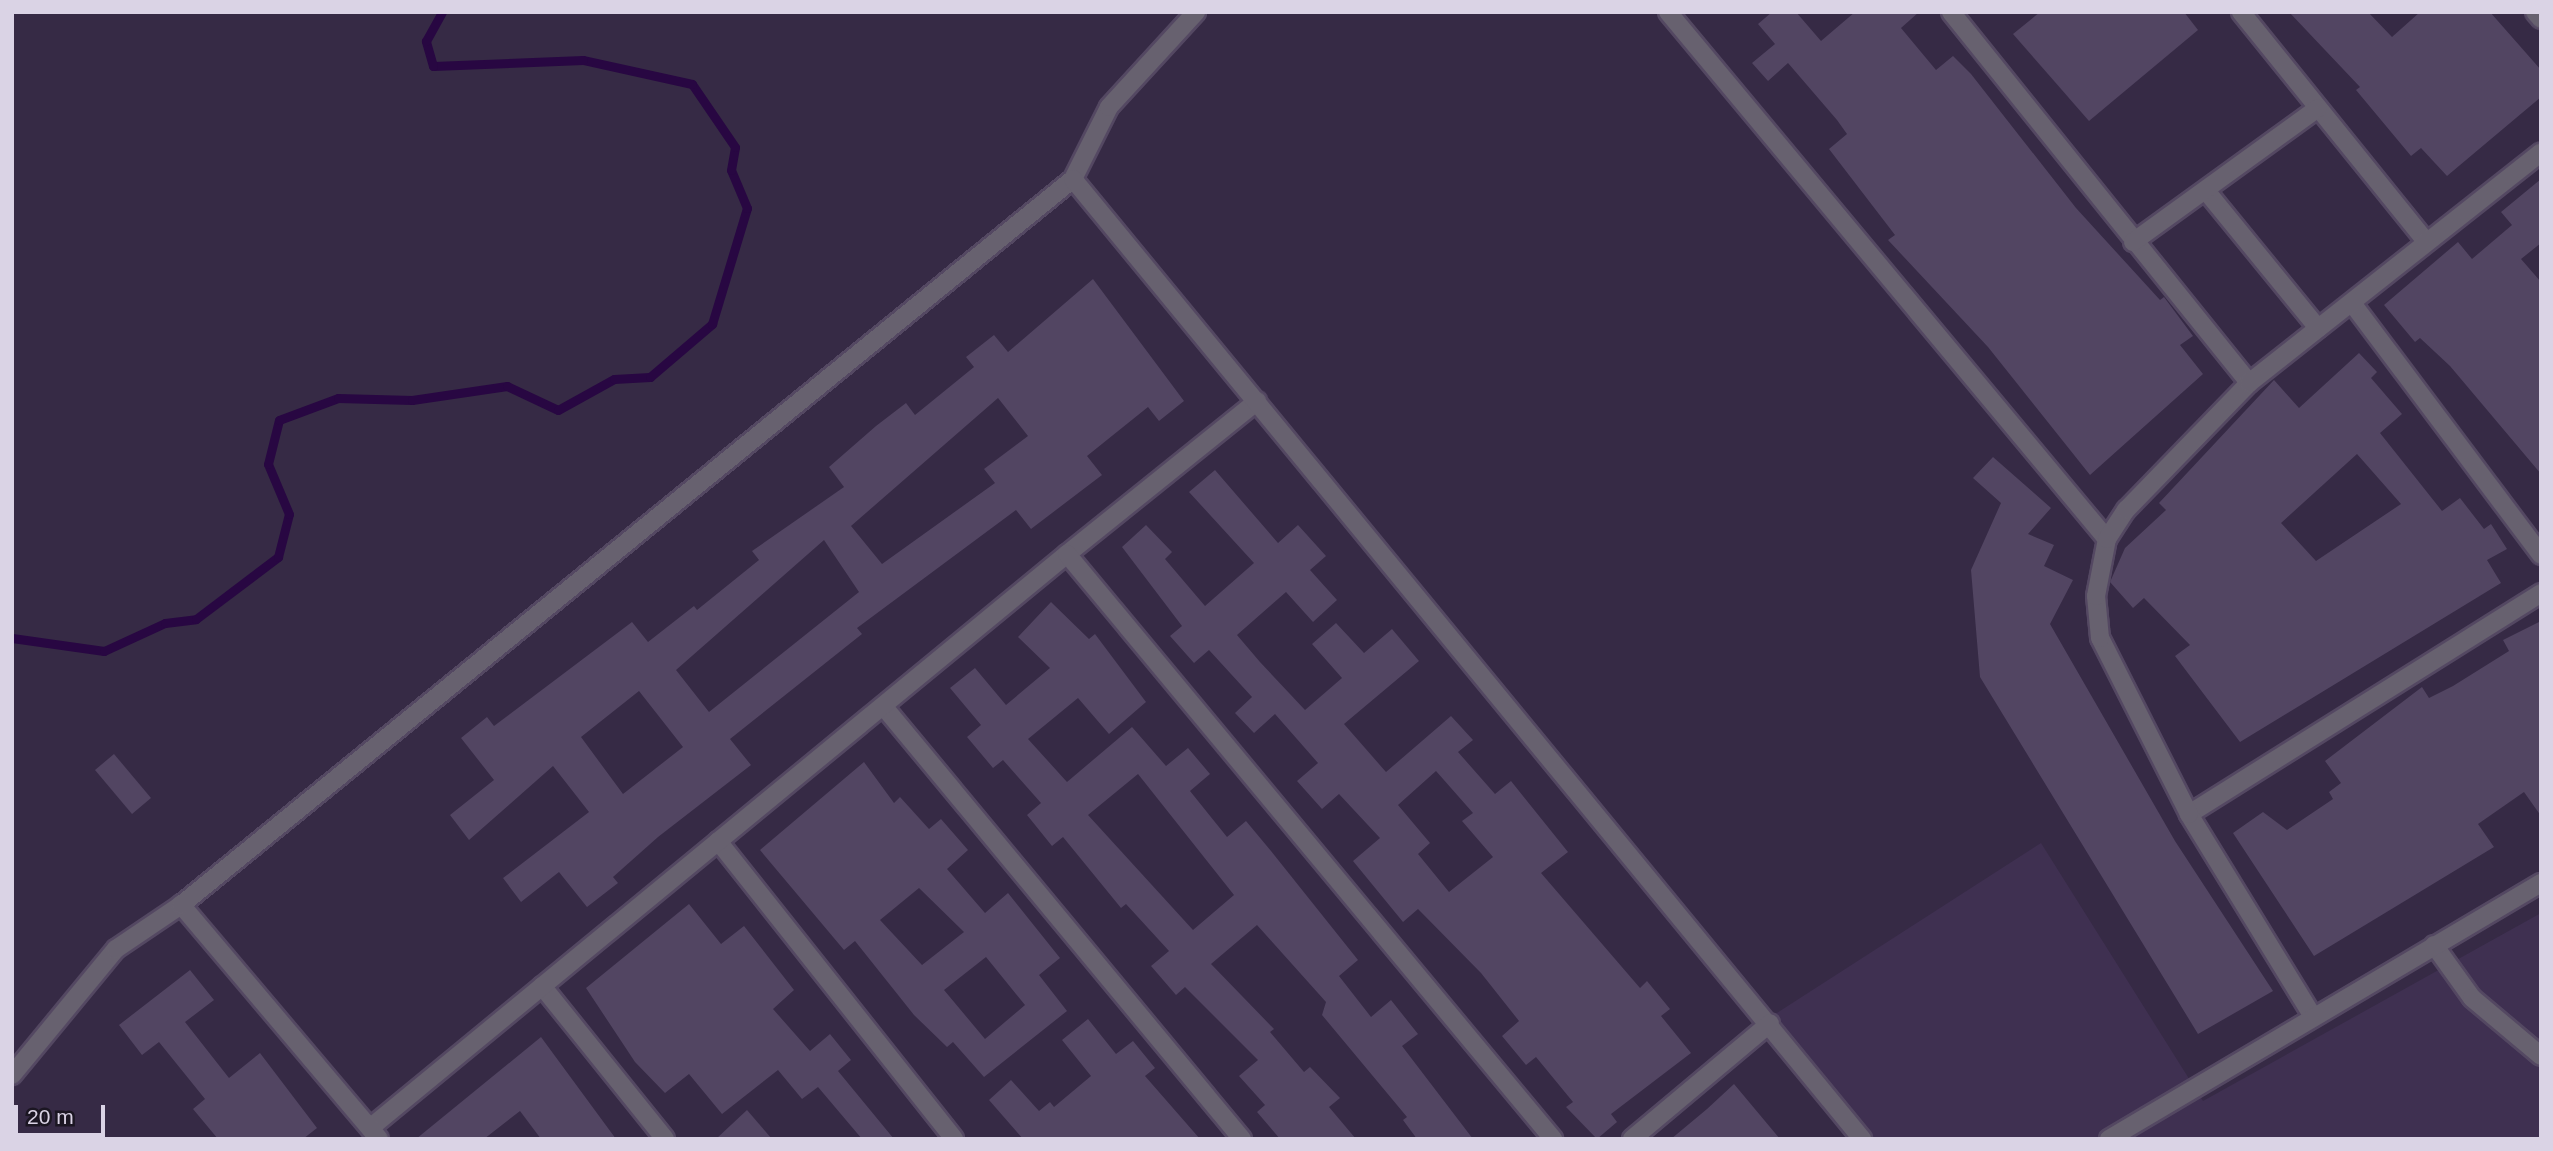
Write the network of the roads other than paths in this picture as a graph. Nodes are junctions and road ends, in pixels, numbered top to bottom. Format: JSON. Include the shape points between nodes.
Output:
{"nodes":[{"id":1,"x":1196,"y":12,"type":"edge"},
{"id":2,"x":1668,"y":12,"type":"edge"},
{"id":3,"x":1951,"y":12,"type":"edge"},
{"id":4,"x":2241,"y":12,"type":"edge"},
{"id":5,"x":2535,"y":12,"type":"edge"},
{"id":6,"x":2541,"y":19,"type":"edge"},
{"id":7,"x":2318,"y":108,"type":"junction"},
{"id":8,"x":2541,"y":152,"type":"edge"},
{"id":9,"x":1073,"y":179,"type":"junction"},
{"id":10,"x":2207,"y":192,"type":"junction"},
{"id":11,"x":2426,"y":241,"type":"junction"},
{"id":12,"x":2133,"y":242,"type":"junction"},
{"id":13,"x":2352,"y":303,"type":"junction"},
{"id":14,"x":2318,"y":328,"type":"junction"},
{"id":15,"x":2249,"y":383,"type":"junction"},
{"id":16,"x":1257,"y":401,"type":"junction"},
{"id":17,"x":2107,"y":539,"type":"junction"},
{"id":18,"x":1067,"y":554,"type":"junction"},
{"id":19,"x":2541,"y":555,"type":"edge"},
{"id":20,"x":2541,"y":593,"type":"edge"},
{"id":21,"x":884,"y":707,"type":"junction"},
{"id":22,"x":2189,"y":814,"type":"junction"},
{"id":23,"x":718,"y":841,"type":"junction"},
{"id":24,"x":2541,"y":883,"type":"edge"},
{"id":25,"x":181,"y":905,"type":"junction"},
{"id":26,"x":2434,"y":945,"type":"junction"},
{"id":27,"x":541,"y":986,"type":"junction"},
{"id":28,"x":2312,"y":1016,"type":"junction"},
{"id":29,"x":1770,"y":1023,"type":"junction"},
{"id":30,"x":2541,"y":1056,"type":"edge"},
{"id":31,"x":12,"y":1075,"type":"edge"},
{"id":32,"x":375,"y":1133,"type":"edge"},
{"id":33,"x":665,"y":1139,"type":"edge"},
{"id":34,"x":954,"y":1139,"type":"edge"},
{"id":35,"x":1242,"y":1139,"type":"edge"},
{"id":36,"x":1553,"y":1139,"type":"edge"},
{"id":37,"x":1632,"y":1139,"type":"edge"},
{"id":38,"x":1862,"y":1139,"type":"edge"},
{"id":39,"x":2109,"y":1139,"type":"edge"}],
"edges":[{"from":1,"to":9,"type":"street","via":[[1109,107]]},
{"from":2,"to":17,"type":"street"},
{"from":3,"to":12,"type":"street"},
{"from":4,"to":7,"type":"street"},
{"from":5,"to":6,"type":"street"},
{"from":7,"to":10,"type":"street"},
{"from":7,"to":11,"type":"street"},
{"from":8,"to":11,"type":"street"},
{"from":9,"to":16,"type":"street"},
{"from":9,"to":25,"type":"street"},
{"from":10,"to":12,"type":"street"},
{"from":10,"to":14,"type":"street"},
{"from":11,"to":13,"type":"street"},
{"from":12,"to":15,"type":"street"},
{"from":13,"to":14,"type":"street"},
{"from":13,"to":19,"type":"street"},
{"from":14,"to":15,"type":"street"},
{"from":15,"to":17,"type":"street","via":[[2126,510]]},
{"from":16,"to":18,"type":"street"},
{"from":16,"to":29,"type":"street"},
{"from":17,"to":22,"type":"street","via":[[2096,596],[2100,638]]},
{"from":18,"to":21,"type":"street"},
{"from":18,"to":36,"type":"street"},
{"from":20,"to":22,"type":"street"},
{"from":21,"to":23,"type":"street"},
{"from":21,"to":35,"type":"street"},
{"from":22,"to":28,"type":"street"},
{"from":23,"to":27,"type":"street"},
{"from":23,"to":34,"type":"street"},
{"from":24,"to":26,"type":"street"},
{"from":25,"to":31,"type":"street","via":[[116,949]]},
{"from":25,"to":32,"type":"street"},
{"from":26,"to":28,"type":"street"},
{"from":26,"to":30,"type":"street","via":[[2472,998]]},
{"from":27,"to":32,"type":"street"},
{"from":27,"to":33,"type":"street"},
{"from":28,"to":39,"type":"street"},
{"from":29,"to":37,"type":"street"},
{"from":29,"to":38,"type":"street"}]}
